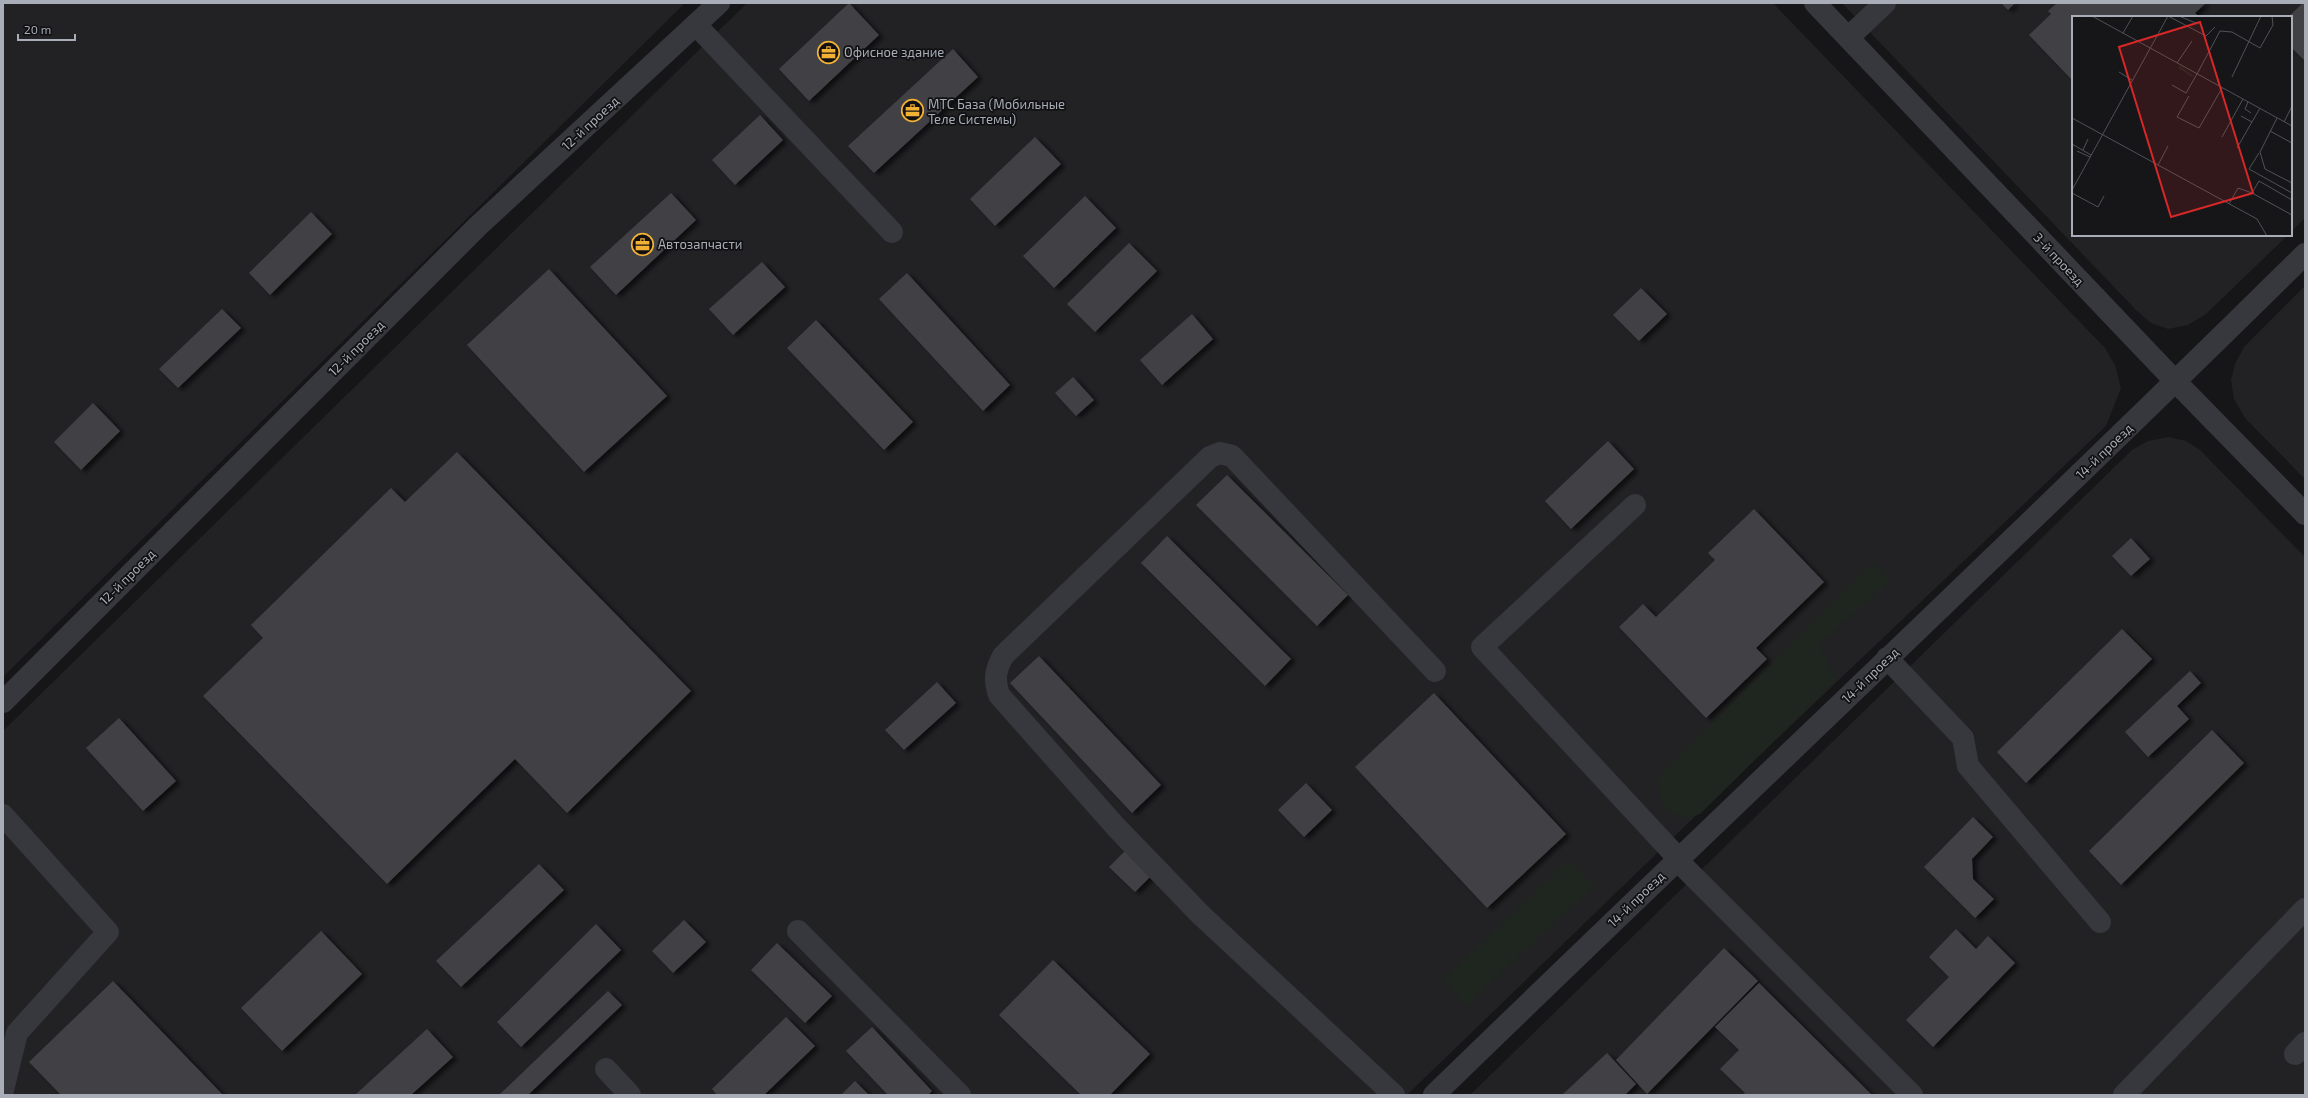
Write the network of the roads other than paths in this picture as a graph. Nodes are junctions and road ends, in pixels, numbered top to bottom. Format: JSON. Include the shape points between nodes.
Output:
{"nodes":[{"id":1,"x":719,"y":3,"type":"edge"},
{"id":2,"x":1815,"y":3,"type":"edge"},
{"id":3,"x":1885,"y":3,"type":"edge"},
{"id":4,"x":696,"y":26,"type":"junction"},
{"id":5,"x":1849,"y":37,"type":"junction"},
{"id":6,"x":892,"y":232,"type":"dead end"},
{"id":7,"x":2305,"y":254,"type":"edge"},
{"id":8,"x":2176,"y":382,"type":"junction"},
{"id":9,"x":1635,"y":505,"type":"dead end"},
{"id":10,"x":2305,"y":514,"type":"edge"},
{"id":11,"x":1887,"y":658,"type":"junction"},
{"id":12,"x":1435,"y":671,"type":"dead end"},
{"id":13,"x":3,"y":702,"type":"edge"},
{"id":14,"x":3,"y":815,"type":"edge"},
{"id":15,"x":1677,"y":859,"type":"junction"},
{"id":16,"x":2305,"y":909,"type":"edge"},
{"id":17,"x":2100,"y":922,"type":"dead end"},
{"id":18,"x":798,"y":931,"type":"dead end"},
{"id":19,"x":606,"y":1069,"type":"dead end"},
{"id":20,"x":3,"y":1091,"type":"edge"},
{"id":21,"x":6,"y":1095,"type":"edge"},
{"id":22,"x":630,"y":1095,"type":"edge"},
{"id":23,"x":960,"y":1095,"type":"edge"},
{"id":24,"x":1394,"y":1095,"type":"edge"},
{"id":25,"x":1434,"y":1095,"type":"edge"},
{"id":26,"x":1912,"y":1095,"type":"edge"},
{"id":27,"x":2124,"y":1095,"type":"edge"}],
"edges":[{"from":1,"to":4,"type":"street","name":"12-й проезд"},
{"from":2,"to":5,"type":"street","name":"3-й проезд"},
{"from":3,"to":5,"type":"street"},
{"from":4,"to":6,"type":"street"},
{"from":4,"to":13,"type":"street","name":"12-й проезд","via":[[478,226]]},
{"from":5,"to":8,"type":"street","name":"3-й проезд"},
{"from":7,"to":8,"type":"street","name":"14-й проезд"},
{"from":8,"to":10,"type":"street","name":"3-й проезд"},
{"from":8,"to":11,"type":"street","name":"14-й проезд"},
{"from":9,"to":15,"type":"street","via":[[1482,647]]},
{"from":11,"to":15,"type":"street","name":"14-й проезд"},
{"from":11,"to":17,"type":"street","via":[[1963,738],[1968,766]]},
{"from":12,"to":24,"type":"street","via":[[1232,456],[1220,453],[1210,457],[1003,656],[996,668],[994,680],[999,695],[1116,827],[1200,914]]},
{"from":14,"to":20,"type":"street","via":[[108,932],[16,1033]]},
{"from":15,"to":25,"type":"street","name":"14-й проезд"},
{"from":15,"to":26,"type":"street"},
{"from":16,"to":27,"type":"street"},
{"from":18,"to":23,"type":"street"},
{"from":19,"to":22,"type":"street"},
{"from":20,"to":21,"type":"street"}]}
